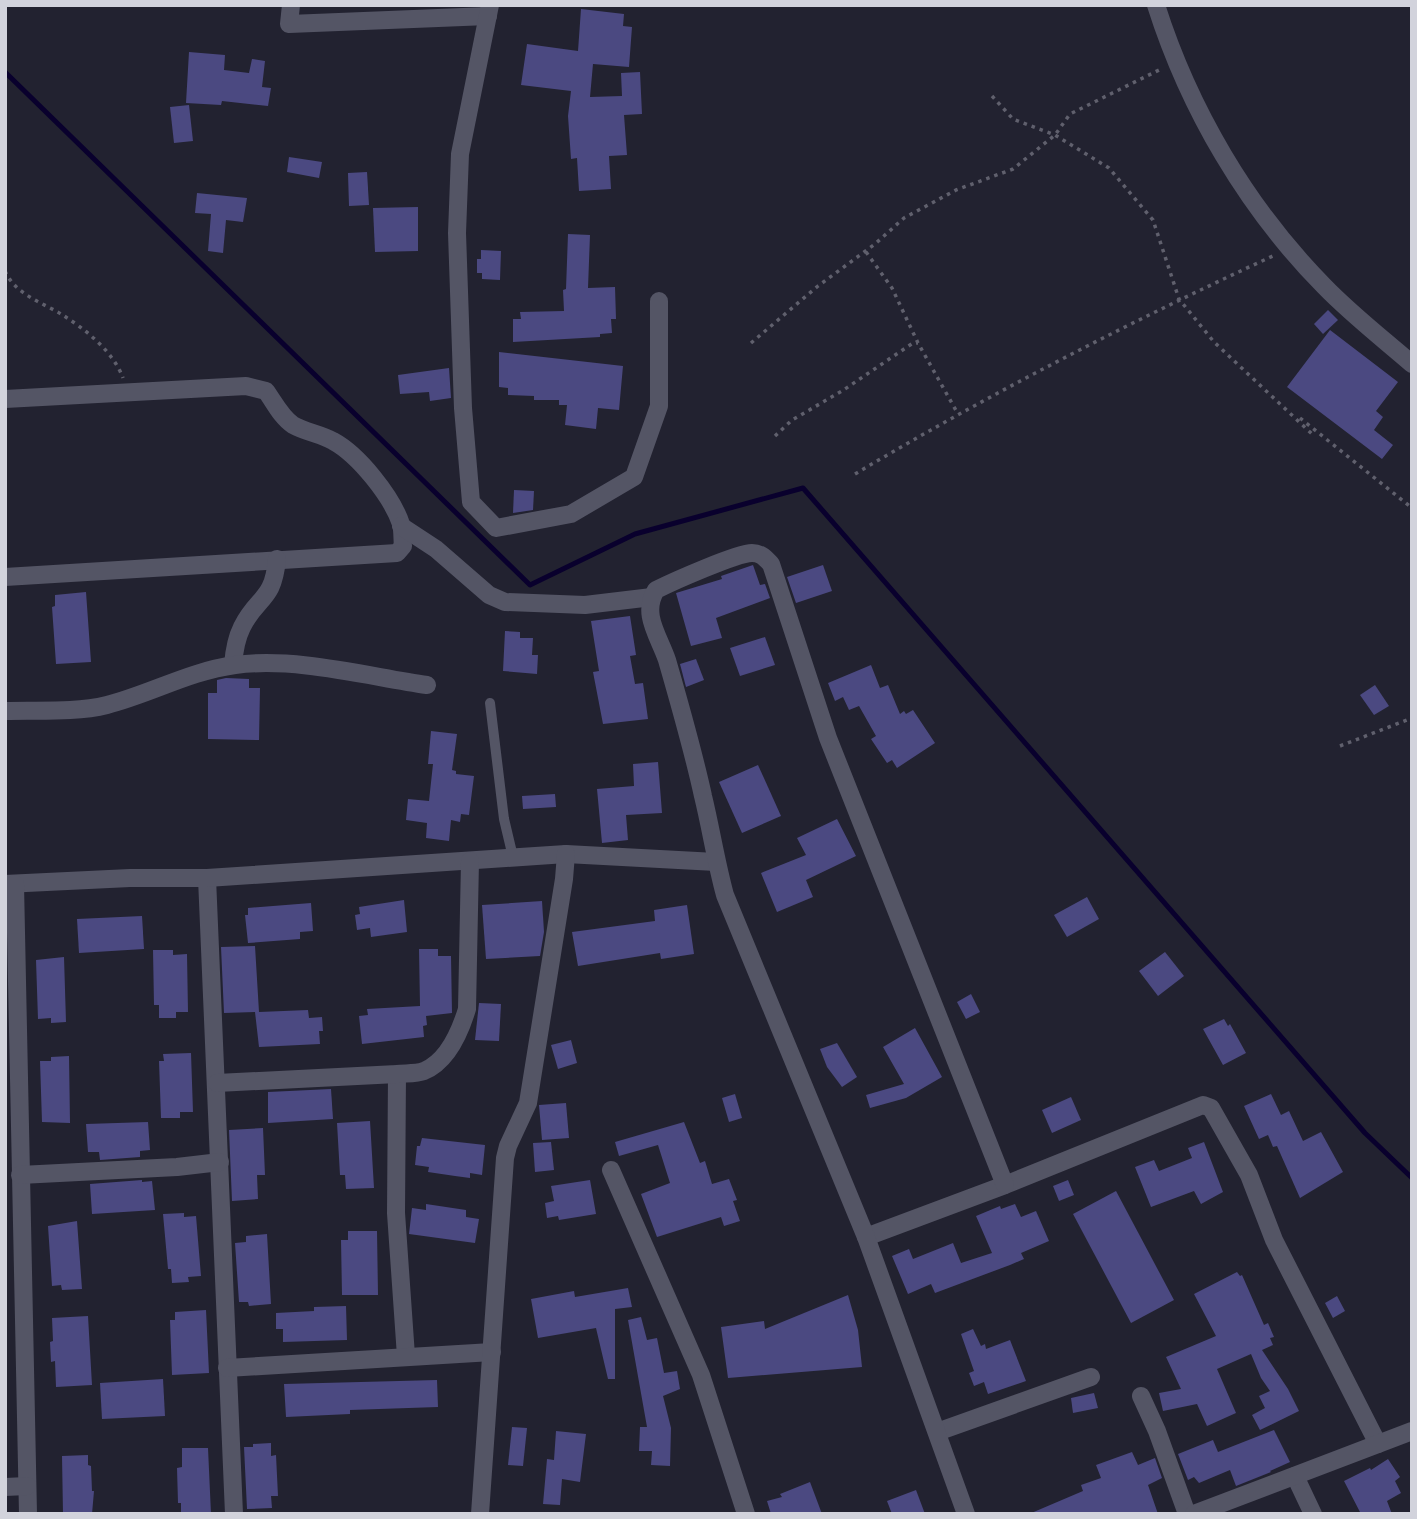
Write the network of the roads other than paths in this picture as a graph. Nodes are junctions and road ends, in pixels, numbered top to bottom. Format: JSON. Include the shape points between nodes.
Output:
{"nodes":[{"id":1,"x":291,"y":5,"type":"edge"},
{"id":2,"x":1156,"y":5,"type":"edge"},
{"id":3,"x":489,"y":11,"type":"edge"},
{"id":4,"x":659,"y":301,"type":"dead end"},
{"id":5,"x":1412,"y":363,"type":"edge"},
{"id":6,"x":5,"y":399,"type":"edge"},
{"id":7,"x":401,"y":526,"type":"junction"},
{"id":8,"x":278,"y":559,"type":"junction"},
{"id":9,"x":5,"y":577,"type":"edge"},
{"id":10,"x":652,"y":597,"type":"junction"},
{"id":11,"x":233,"y":665,"type":"junction"},
{"id":12,"x":427,"y":685,"type":"dead end"},
{"id":13,"x":490,"y":703,"type":"dead end"},
{"id":14,"x":5,"y":711,"type":"edge"},
{"id":15,"x":566,"y":854,"type":"junction"},
{"id":16,"x":513,"y":857,"type":"junction"},
{"id":17,"x":470,"y":861,"type":"junction"},
{"id":18,"x":716,"y":862,"type":"junction"},
{"id":19,"x":207,"y":878,"type":"junction"},
{"id":20,"x":10,"y":884,"type":"edge"},
{"id":21,"x":397,"y":1074,"type":"junction"},
{"id":22,"x":217,"y":1083,"type":"junction"},
{"id":23,"x":12,"y":1147,"type":"edge"},
{"id":24,"x":220,"y":1162,"type":"junction"},
{"id":25,"x":611,"y":1170,"type":"dead end"},
{"id":26,"x":20,"y":1175,"type":"junction"},
{"id":27,"x":1005,"y":1185,"type":"junction"},
{"id":28,"x":866,"y":1237,"type":"junction"},
{"id":29,"x":14,"y":1284,"type":"edge"},
{"id":30,"x":492,"y":1352,"type":"junction"},
{"id":31,"x":406,"y":1356,"type":"junction"},
{"id":32,"x":227,"y":1368,"type":"junction"},
{"id":33,"x":1091,"y":1377,"type":"dead end"},
{"id":34,"x":1141,"y":1396,"type":"dead end"},
{"id":35,"x":937,"y":1432,"type":"junction"},
{"id":36,"x":1412,"y":1432,"type":"edge"},
{"id":37,"x":1378,"y":1444,"type":"junction"},
{"id":38,"x":1295,"y":1476,"type":"junction"},
{"id":39,"x":27,"y":1486,"type":"junction"},
{"id":40,"x":5,"y":1487,"type":"edge"},
{"id":41,"x":28,"y":1514,"type":"edge"},
{"id":42,"x":234,"y":1514,"type":"edge"},
{"id":43,"x":480,"y":1514,"type":"edge"},
{"id":44,"x":746,"y":1514,"type":"edge"},
{"id":45,"x":966,"y":1514,"type":"edge"},
{"id":46,"x":1187,"y":1514,"type":"edge"},
{"id":47,"x":1194,"y":1514,"type":"edge"},
{"id":48,"x":1312,"y":1514,"type":"edge"}],
"edges":[{"from":1,"to":3,"type":"street","via":[[289,24]]},
{"from":2,"to":5,"type":"street","via":[[1196,107],[1290,248],[1357,318]]},
{"from":3,"to":4,"type":"street","via":[[460,154],[457,233],[471,502],[496,528],[571,514],[634,477],[659,406]]},
{"from":6,"to":7,"type":"street","via":[[246,386],[266,391],[282,416],[335,442],[358,461],[387,495]]},
{"from":7,"to":8,"type":"street","via":[[403,546],[397,553]]},
{"from":7,"to":10,"type":"street","via":[[436,549],[489,596],[505,602],[585,606]]},
{"from":8,"to":9,"type":"street"},
{"from":8,"to":11,"type":"street","via":[[269,594],[242,626]]},
{"from":10,"to":18,"type":"street","via":[[649,614],[666,657]]},
{"from":10,"to":27,"type":"street","via":[[665,585],[736,557],[763,555],[771,564],[828,738]]},
{"from":11,"to":12,"type":"street","via":[[304,666]]},
{"from":11,"to":14,"type":"street","via":[[103,706]]},
{"from":13,"to":16,"type":"lane","via":[[503,819]]},
{"from":15,"to":16,"type":"street"},
{"from":15,"to":18,"type":"street"},
{"from":15,"to":30,"type":"street","via":[[528,1103],[505,1158]]},
{"from":16,"to":17,"type":"street"},
{"from":17,"to":19,"type":"street"},
{"from":17,"to":21,"type":"street","via":[[467,1009],[460,1032],[447,1052],[425,1071]]},
{"from":18,"to":28,"type":"street"},
{"from":19,"to":20,"type":"street"},
{"from":19,"to":22,"type":"street"},
{"from":20,"to":23,"type":"street"},
{"from":21,"to":22,"type":"street"},
{"from":21,"to":31,"type":"street","via":[[396,1213]]},
{"from":22,"to":24,"type":"street"},
{"from":23,"to":26,"type":"street"},
{"from":24,"to":26,"type":"street"},
{"from":24,"to":32,"type":"street"},
{"from":25,"to":44,"type":"street","via":[[701,1375]]},
{"from":26,"to":29,"type":"street"},
{"from":27,"to":28,"type":"street"},
{"from":27,"to":37,"type":"street","via":[[1203,1105],[1211,1108],[1249,1175],[1274,1240]]},
{"from":28,"to":35,"type":"street"},
{"from":29,"to":39,"type":"street"},
{"from":30,"to":31,"type":"street"},
{"from":30,"to":43,"type":"street"},
{"from":31,"to":32,"type":"street"},
{"from":32,"to":42,"type":"street"},
{"from":33,"to":35,"type":"street"},
{"from":34,"to":46,"type":"street"},
{"from":35,"to":45,"type":"street"},
{"from":36,"to":37,"type":"street"},
{"from":37,"to":38,"type":"street"},
{"from":38,"to":47,"type":"street"},
{"from":38,"to":48,"type":"street"},
{"from":39,"to":40,"type":"street"},
{"from":39,"to":41,"type":"street"}]}
